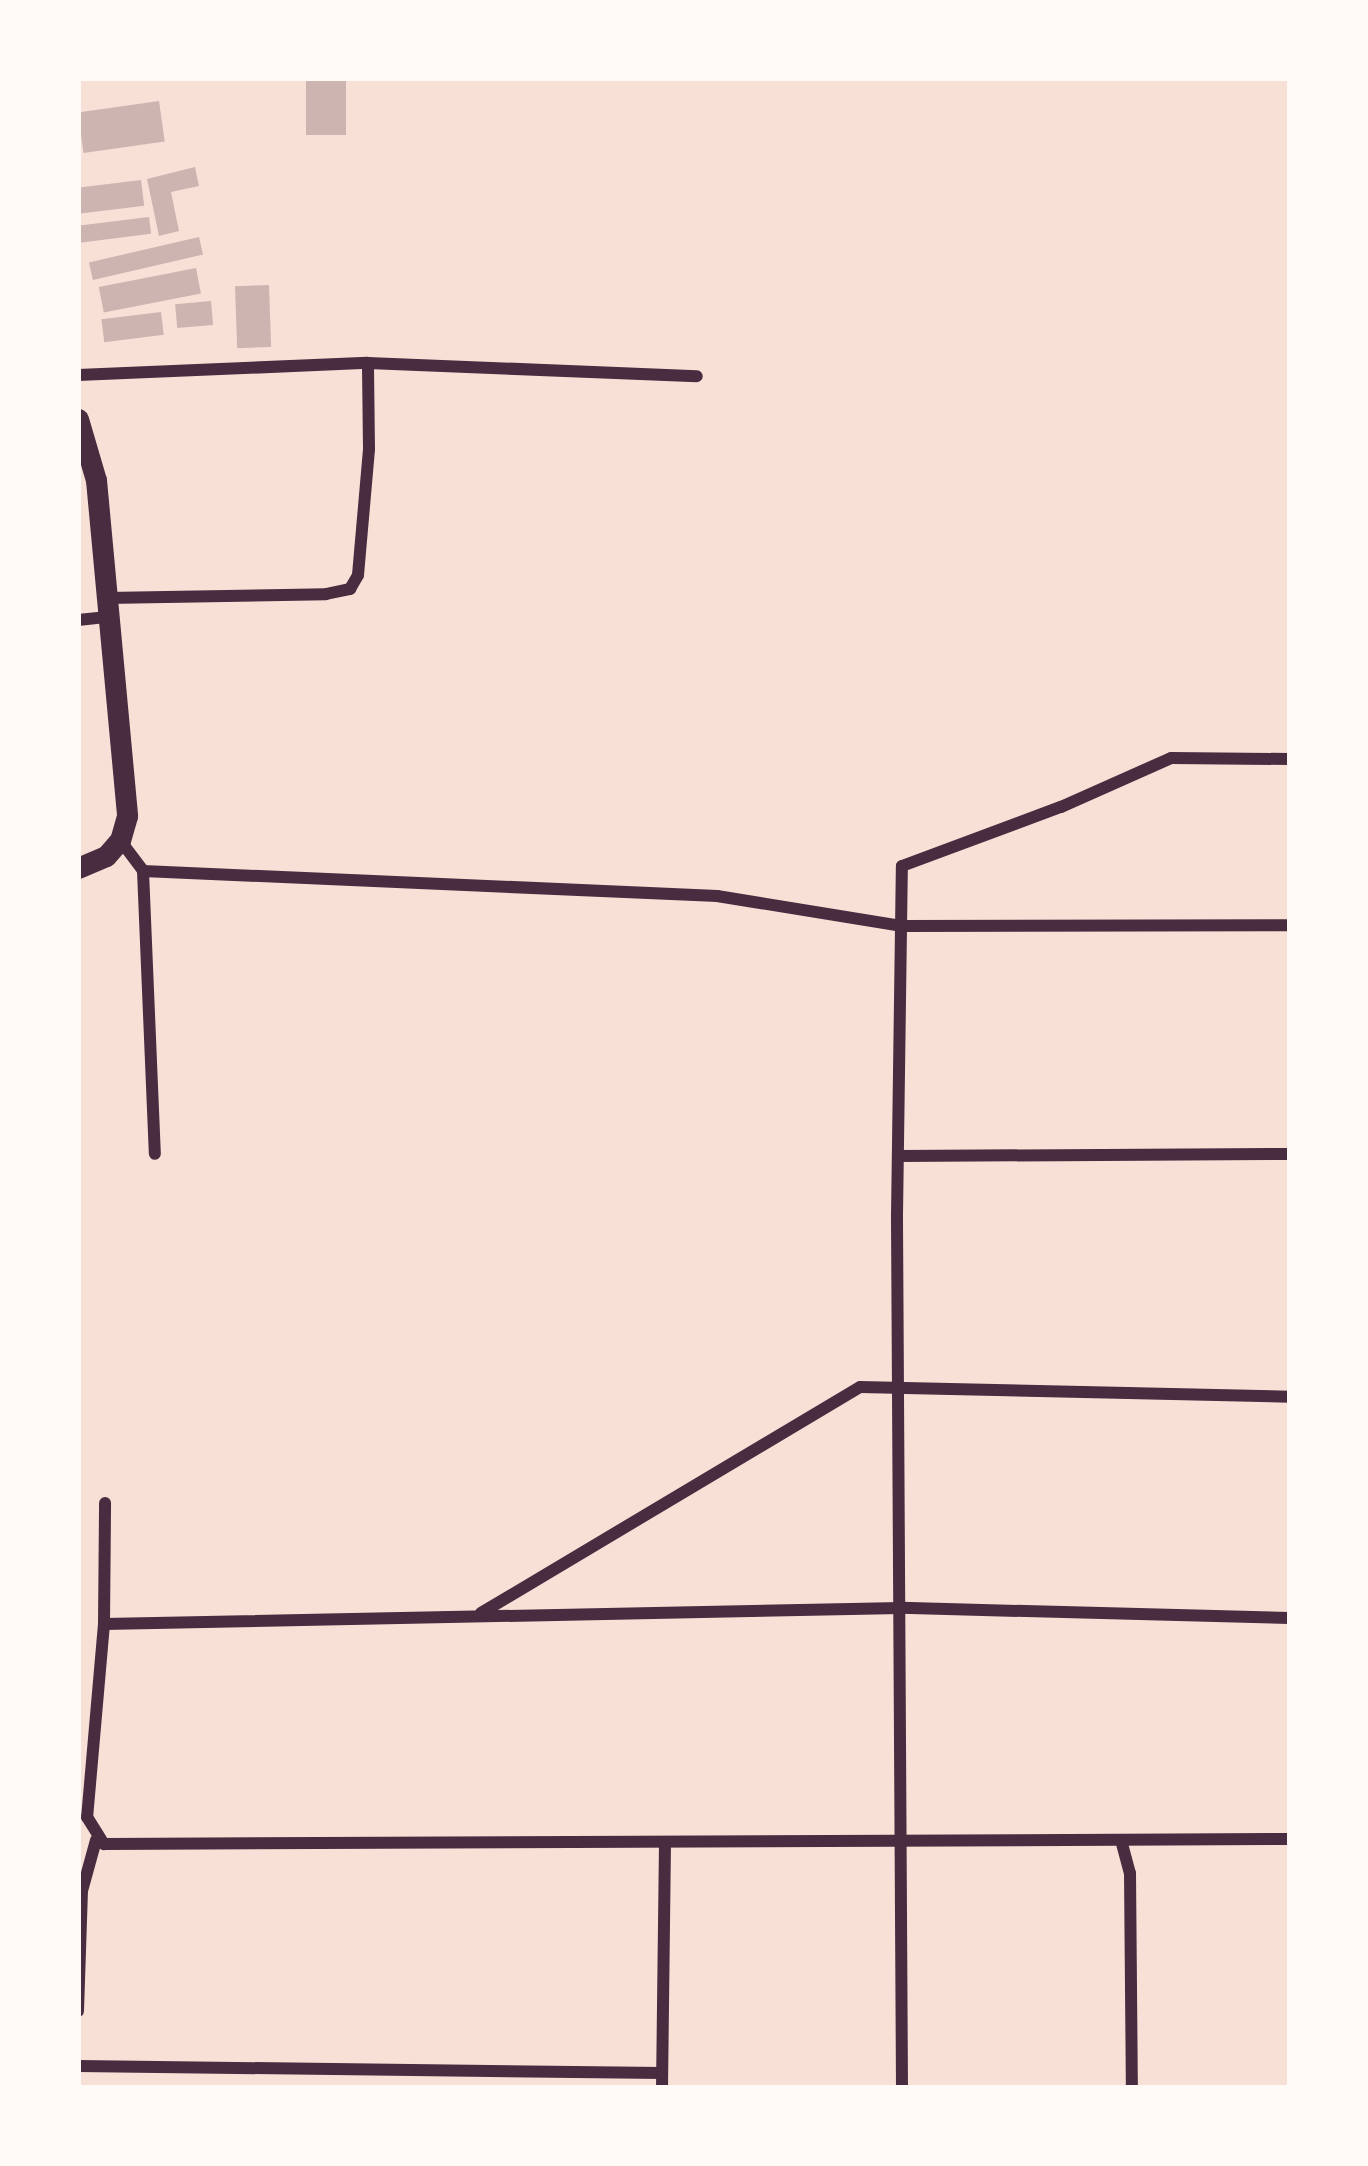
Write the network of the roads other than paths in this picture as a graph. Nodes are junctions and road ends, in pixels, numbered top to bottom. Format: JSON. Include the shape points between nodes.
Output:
{"nodes":[{"id":1,"x":368,"y":363,"type":"junction"},
{"id":2,"x":78,"y":375,"type":"edge"},
{"id":3,"x":697,"y":376,"type":"dead end"},
{"id":4,"x":78,"y":419,"type":"edge"},
{"id":5,"x":106,"y":608,"type":"junction"},
{"id":6,"x":78,"y":620,"type":"edge"},
{"id":7,"x":1290,"y":759,"type":"edge"},
{"id":8,"x":120,"y":840,"type":"junction"},
{"id":9,"x":78,"y":868,"type":"edge"},
{"id":10,"x":143,"y":871,"type":"junction"},
{"id":11,"x":1290,"y":925,"type":"edge"},
{"id":12,"x":903,"y":926,"type":"junction"},
{"id":13,"x":155,"y":1154,"type":"dead end"},
{"id":14,"x":1290,"y":1154,"type":"edge"},
{"id":15,"x":898,"y":1156,"type":"junction"},
{"id":16,"x":900,"y":1387,"type":"junction"},
{"id":17,"x":1290,"y":1397,"type":"edge"},
{"id":18,"x":105,"y":1503,"type":"dead end"},
{"id":19,"x":901,"y":1609,"type":"junction"},
{"id":20,"x":479,"y":1613,"type":"junction"},
{"id":21,"x":1290,"y":1618,"type":"edge"},
{"id":22,"x":104,"y":1624,"type":"junction"},
{"id":23,"x":1290,"y":1839,"type":"edge"},
{"id":24,"x":97,"y":1840,"type":"junction"},
{"id":25,"x":1121,"y":1840,"type":"junction"},
{"id":26,"x":899,"y":1843,"type":"junction"},
{"id":27,"x":665,"y":1844,"type":"junction"},
{"id":28,"x":78,"y":2011,"type":"edge"},
{"id":29,"x":78,"y":2066,"type":"edge"},
{"id":30,"x":662,"y":2081,"type":"edge"},
{"id":31,"x":902,"y":2088,"type":"edge"},
{"id":32,"x":1132,"y":2088,"type":"edge"}],
"edges":[{"from":1,"to":2,"type":"street"},
{"from":1,"to":3,"type":"street"},
{"from":1,"to":5,"type":"street","via":[[369,449],[350,589]]},
{"from":4,"to":5,"type":"street","via":[[96,480]]},
{"from":5,"to":6,"type":"street"},
{"from":5,"to":8,"type":"street","via":[[127,816]]},
{"from":7,"to":12,"type":"street","via":[[1172,758],[902,866]]},
{"from":8,"to":9,"type":"street"},
{"from":8,"to":10,"type":"street"},
{"from":10,"to":12,"type":"street","via":[[717,896]]},
{"from":10,"to":13,"type":"street"},
{"from":11,"to":12,"type":"street"},
{"from":12,"to":15,"type":"street"},
{"from":14,"to":15,"type":"street"},
{"from":15,"to":16,"type":"street"},
{"from":16,"to":17,"type":"street"},
{"from":16,"to":19,"type":"street"},
{"from":16,"to":20,"type":"street","via":[[860,1387]]},
{"from":18,"to":22,"type":"street"},
{"from":19,"to":20,"type":"street"},
{"from":19,"to":21,"type":"street"},
{"from":19,"to":26,"type":"street"},
{"from":20,"to":22,"type":"street"},
{"from":22,"to":24,"type":"street","via":[[87,1817]]},
{"from":23,"to":25,"type":"street"},
{"from":24,"to":27,"type":"street"},
{"from":24,"to":28,"type":"street","via":[[82,1891]]},
{"from":25,"to":26,"type":"street"},
{"from":25,"to":32,"type":"street","via":[[1130,1873]]},
{"from":26,"to":27,"type":"street"},
{"from":26,"to":31,"type":"street"},
{"from":27,"to":30,"type":"street"},
{"from":29,"to":30,"type":"street"}]}
